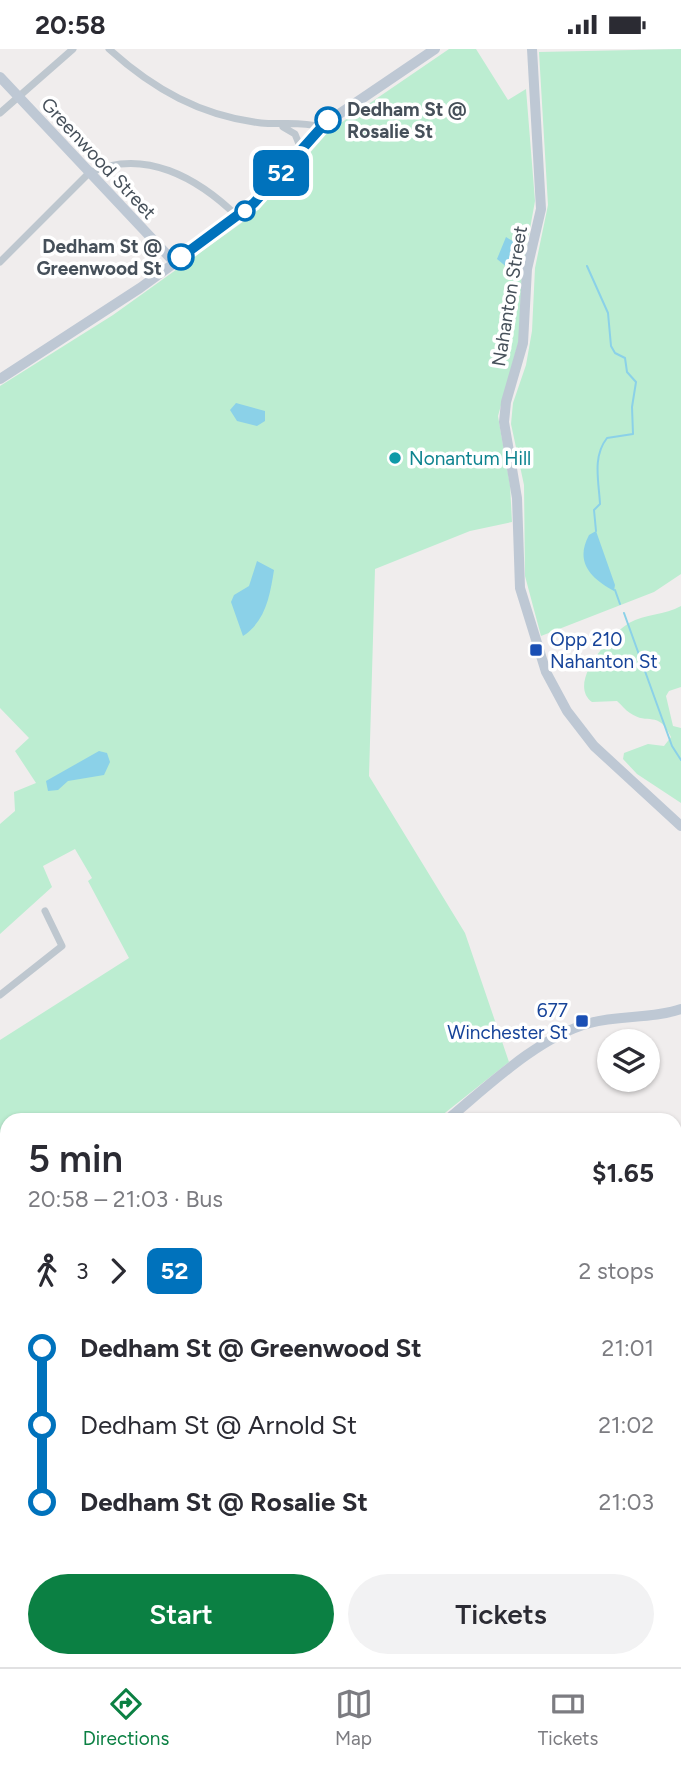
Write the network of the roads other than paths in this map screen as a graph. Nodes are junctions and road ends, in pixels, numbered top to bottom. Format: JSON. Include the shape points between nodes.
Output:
{"nodes":[{"id":1,"x":73,"y":49,"type":"edge"},
{"id":2,"x":109,"y":49,"type":"edge"},
{"id":3,"x":435,"y":49,"type":"edge"},
{"id":4,"x":533,"y":49,"type":"edge"},
{"id":5,"x":0,"y":78,"type":"edge"},
{"id":6,"x":18,"y":97,"type":"junction"},
{"id":7,"x":0,"y":113,"type":"edge"},
{"id":8,"x":279,"y":125,"type":"junction"},
{"id":9,"x":320,"y":127,"type":"junction"},
{"id":10,"x":301,"y":149,"type":"junction"},
{"id":11,"x":89,"y":173,"type":"junction"},
{"id":12,"x":238,"y":217,"type":"junction"},
{"id":13,"x":0,"y":262,"type":"edge"},
{"id":14,"x":174,"y":262,"type":"junction"},
{"id":15,"x":0,"y":379,"type":"edge"},
{"id":16,"x":681,"y":826,"type":"edge"},
{"id":17,"x":45,"y":911,"type":"dead end"},
{"id":18,"x":0,"y":995,"type":"edge"},
{"id":19,"x":681,"y":1009,"type":"edge"},
{"id":20,"x":455,"y":1113,"type":"edge"}],
"edges":[{"from":1,"to":6,"type":"street"},
{"from":2,"to":8,"type":"street","via":[[145,79],[184,102],[227,117]]},
{"from":3,"to":9,"type":"main road"},
{"from":4,"to":16,"type":"main road","name":"Nahanton Street","via":[[541,209],[527,269],[523,343],[504,418],[517,498],[520,584],[546,672],[573,721],[594,747]]},
{"from":5,"to":6,"type":"main road","name":"Greenwood Street"},
{"from":6,"to":7,"type":"street"},
{"from":6,"to":11,"type":"main road","name":"Greenwood Street"},
{"from":8,"to":9,"type":"street"},
{"from":8,"to":10,"type":"street","via":[[295,134]]},
{"from":9,"to":10,"type":"main road"},
{"from":10,"to":12,"type":"main road"},
{"from":11,"to":12,"type":"street","via":[[118,163],[162,168],[208,190]]},
{"from":11,"to":13,"type":"street"},
{"from":11,"to":14,"type":"main road","name":"Greenwood Street"},
{"from":12,"to":14,"type":"main road"},
{"from":14,"to":15,"type":"main road"},
{"from":17,"to":18,"type":"street","via":[[62,947]]},
{"from":19,"to":20,"type":"main road","via":[[601,1020],[571,1030],[495,1079]]}]}
